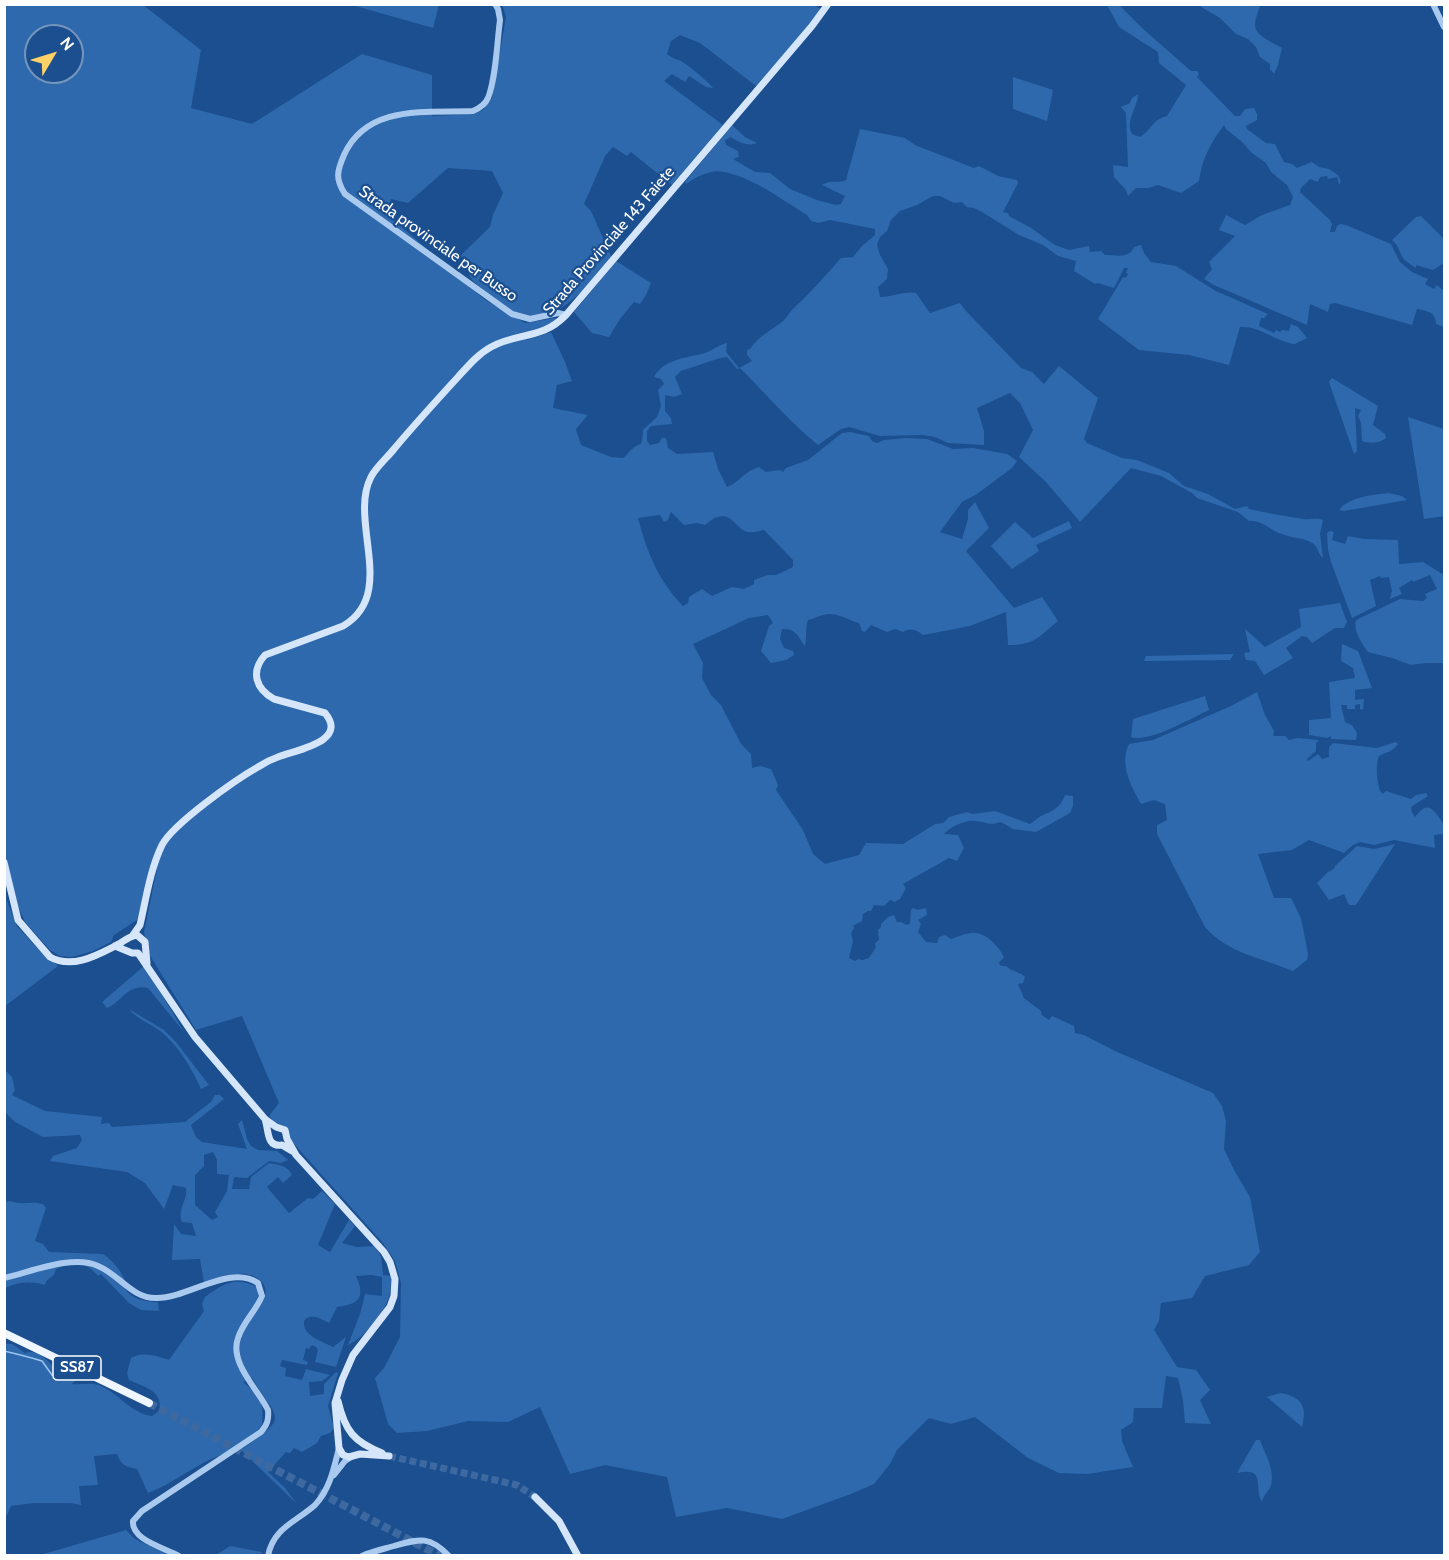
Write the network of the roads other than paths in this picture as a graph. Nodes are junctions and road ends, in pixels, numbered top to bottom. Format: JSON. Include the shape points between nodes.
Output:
{"nodes":[{"id":1,"x":495,"y":4,"type":"edge"},
{"id":2,"x":828,"y":4,"type":"edge"},
{"id":3,"x":1433,"y":4,"type":"edge"},
{"id":4,"x":1444,"y":27,"type":"edge"},
{"id":5,"x":566,"y":315,"type":"junction"},
{"id":6,"x":4,"y":862,"type":"edge"},
{"id":7,"x":140,"y":926,"type":"junction"},
{"id":8,"x":130,"y":937,"type":"junction"},
{"id":9,"x":144,"y":942,"type":"junction"},
{"id":10,"x":115,"y":946,"type":"junction"},
{"id":11,"x":128,"y":950,"type":"junction"},
{"id":12,"x":138,"y":953,"type":"junction"},
{"id":13,"x":147,"y":963,"type":"junction"},
{"id":14,"x":273,"y":1129,"type":"junction"},
{"id":15,"x":284,"y":1142,"type":"junction"},
{"id":16,"x":4,"y":1278,"type":"edge"},
{"id":17,"x":4,"y":1333,"type":"edge"},
{"id":18,"x":337,"y":1396,"type":"junction"},
{"id":19,"x":149,"y":1403,"type":"tunnel mouth"},
{"id":20,"x":352,"y":1436,"type":"junction"},
{"id":21,"x":359,"y":1441,"type":"junction"},
{"id":22,"x":339,"y":1446,"type":"junction"},
{"id":23,"x":353,"y":1456,"type":"junction"},
{"id":24,"x":330,"y":1481,"type":"junction"},
{"id":25,"x":536,"y":1497,"type":"tunnel mouth"},
{"id":26,"x":179,"y":1556,"type":"edge"},
{"id":27,"x":268,"y":1556,"type":"edge"},
{"id":28,"x":362,"y":1556,"type":"edge"},
{"id":29,"x":449,"y":1556,"type":"edge"},
{"id":30,"x":578,"y":1556,"type":"edge"}],
"edges":[{"from":1,"to":5,"type":"street","name":"Strada provinciale per Busso","via":[[500,20],[491,85],[482,106],[473,111],[393,114],[374,121],[349,144],[339,165],[338,183],[345,194],[512,314],[530,319]]},
{"from":2,"to":5,"type":"main road","name":"Strada Provinciale 143 Faiete"},
{"from":3,"to":4,"type":"street"},
{"from":5,"to":7,"type":"main road","name":"Strada Provinciale 143 Faiete","via":[[548,330],[495,344],[478,355],[374,474],[366,489],[370,574],[364,604],[343,626],[264,655],[255,674],[258,685],[274,699],[325,713],[331,723],[329,734],[321,741],[258,766],[170,833],[158,855]]},
{"from":6,"to":10,"type":"main road","via":[[16,916],[50,957],[73,962]]},
{"from":7,"to":8,"type":"main road","name":"Strada Provinciale 143 Faiete"},
{"from":7,"to":9,"type":"main road","name":"Strada Provinciale 143 Faiete"},
{"from":8,"to":9,"type":"main road","via":[[136,935]]},
{"from":8,"to":10,"type":"main road"},
{"from":8,"to":11,"type":"main road"},
{"from":9,"to":12,"type":"main road"},
{"from":9,"to":13,"type":"main road","name":"Strada Provinciale 143 Faiete"},
{"from":10,"to":11,"type":"main road"},
{"from":11,"to":12,"type":"main road"},
{"from":12,"to":13,"type":"main road","name":"Strada Provinciale 143 Faiete"},
{"from":13,"to":14,"type":"main road","name":"Strada Provinciale 143 Faiete","via":[[195,1037]]},
{"from":14,"to":15,"type":"main road","name":"Strada Provinciale 143 Faiete","via":[[285,1130]]},
{"from":14,"to":15,"type":"main road","name":"Strada Provinciale 143 Faiete","via":[[268,1137],[271,1142],[276,1146]]},
{"from":15,"to":18,"type":"main road","name":"Strada Provinciale 143 Faiete","via":[[384,1252],[395,1279],[390,1307],[353,1355]]},
{"from":16,"to":26,"type":"street","via":[[84,1262],[99,1266],[145,1297],[159,1298],[234,1276],[258,1283],[262,1296],[236,1346],[241,1365],[268,1410],[267,1426],[134,1519],[133,1527],[139,1536]]},
{"from":17,"to":19,"type":"main road","number":"SS87"},
{"from":18,"to":20,"type":"main road","via":[[342,1419]]},
{"from":18,"to":22,"type":"main road","name":"Strada Provinciale 143 Faiete"},
{"from":20,"to":21,"type":"main road"},
{"from":20,"to":22,"type":"main road","via":[[344,1437]]},
{"from":21,"to":23,"type":"main road","name":"Strada Provinciale 143 Faiete","via":[[360,1449]]},
{"from":21,"to":23,"type":"main road","via":[[389,1456]]},
{"from":22,"to":23,"type":"main road","via":[[343,1455]]},
{"from":22,"to":24,"type":"street","name":"Strada Provinciale 143 Faiete"},
{"from":23,"to":24,"type":"street","name":"Strada Provinciale 143 Faiete"},
{"from":24,"to":27,"type":"street","name":"Strada Provinciale 143 Faiete","via":[[314,1505],[279,1531]]},
{"from":25,"to":30,"type":"main road","via":[[559,1521]]},
{"from":28,"to":29,"type":"street","via":[[419,1539],[435,1544]]}]}
